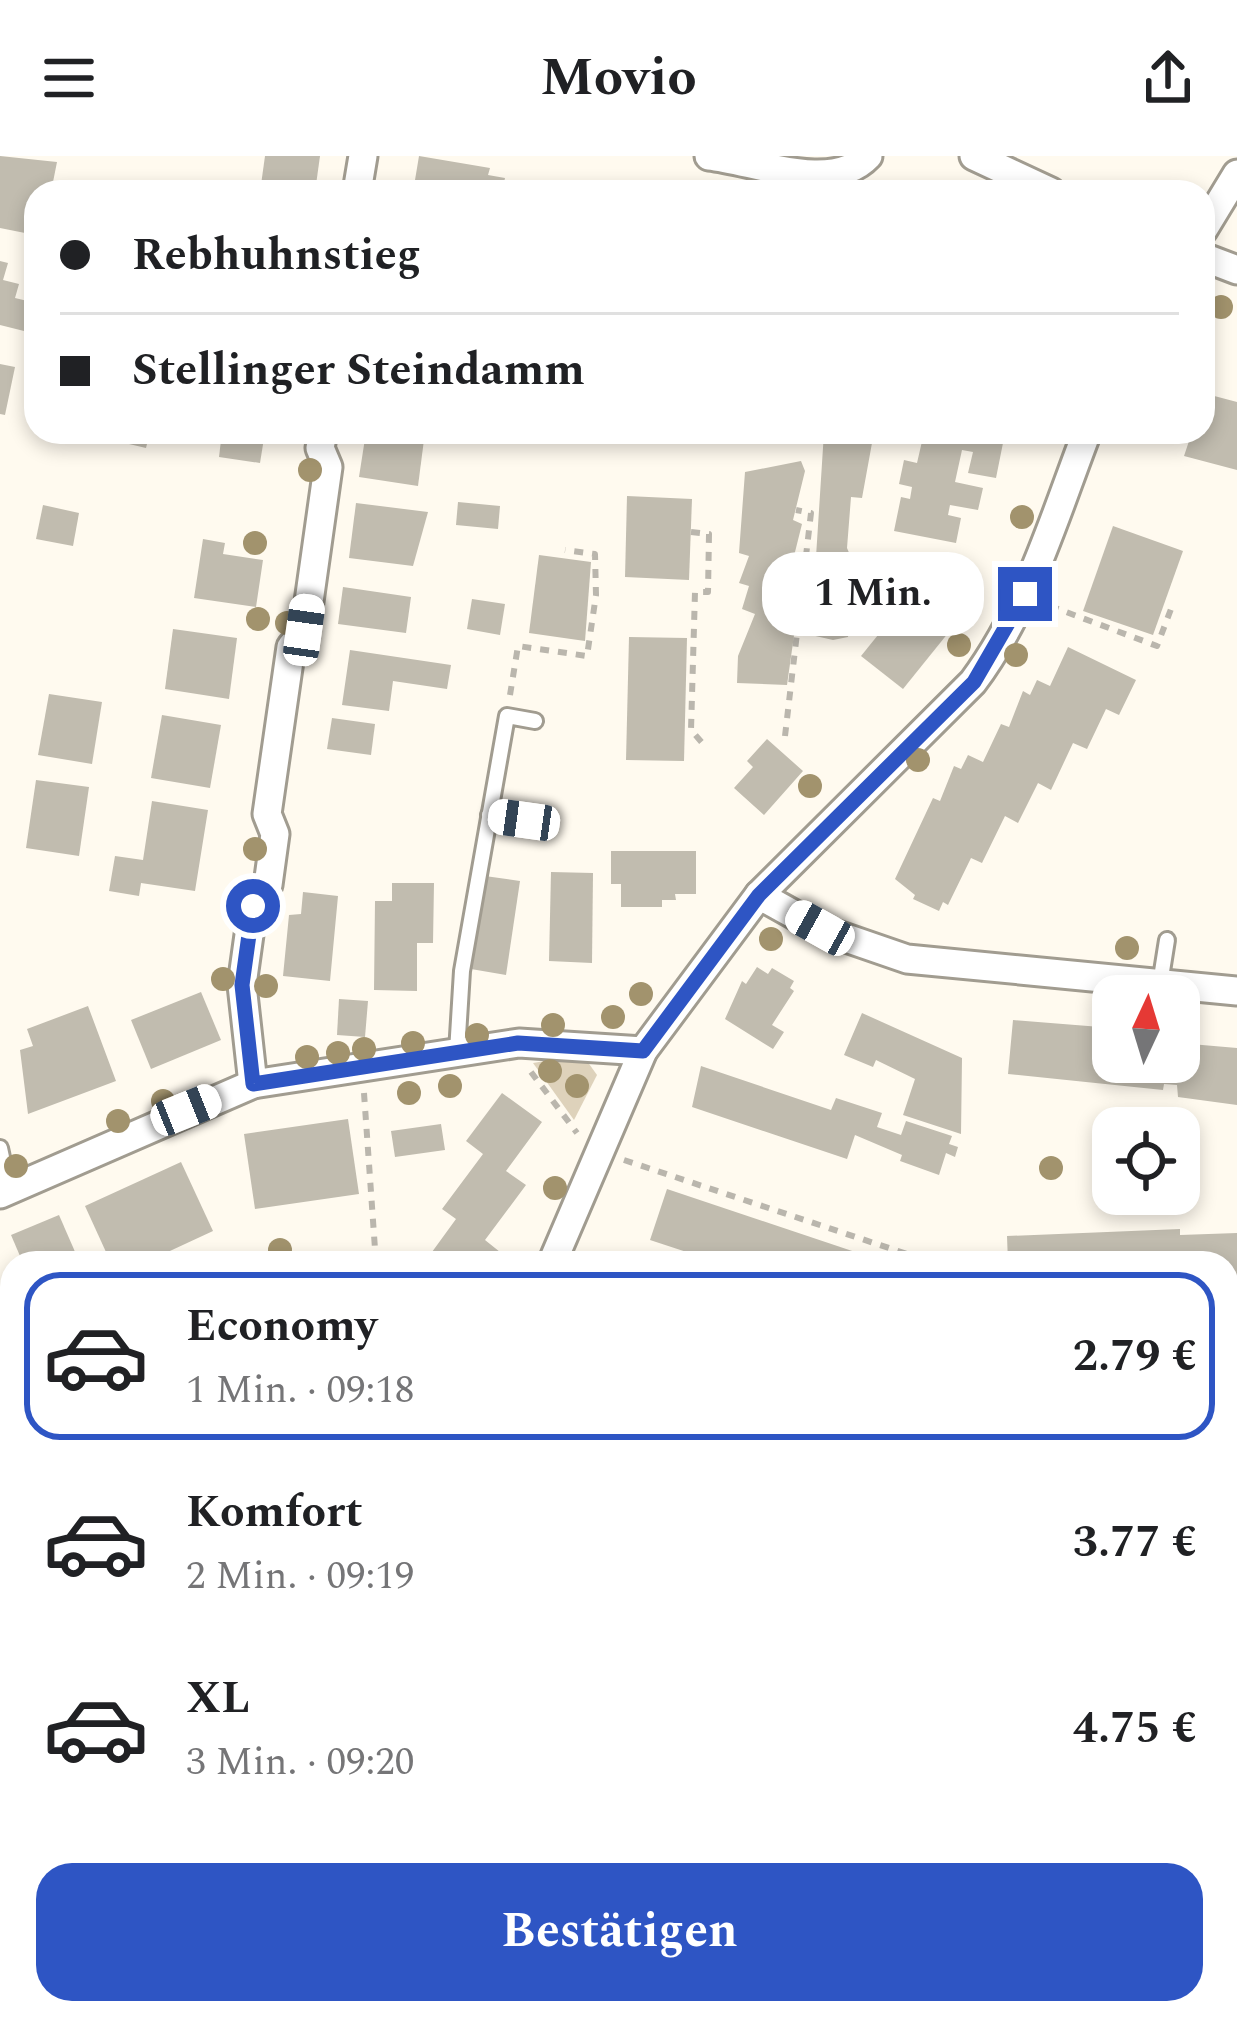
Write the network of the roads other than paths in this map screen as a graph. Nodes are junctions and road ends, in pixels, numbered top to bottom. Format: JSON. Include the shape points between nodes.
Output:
{"nodes":[{"id":1,"x":710,"y":156,"type":"edge"},
{"id":2,"x":868,"y":156,"type":"edge"},
{"id":3,"x":974,"y":156,"type":"edge"},
{"id":4,"x":1237,"y":174,"type":"edge"},
{"id":5,"x":1025,"y":180,"type":"edge"},
{"id":6,"x":1215,"y":210,"type":"edge"},
{"id":7,"x":320,"y":444,"type":"edge"},
{"id":8,"x":1082,"y":444,"type":"edge"},
{"id":9,"x":535,"y":721,"type":"dead end"},
{"id":10,"x":489,"y":815,"type":"junction"},
{"id":11,"x":524,"y":820,"type":"dead end"},
{"id":12,"x":759,"y":895,"type":"junction"},
{"id":13,"x":1167,"y":940,"type":"dead end"},
{"id":14,"x":1161,"y":975,"type":"edge"},
{"id":15,"x":1092,"y":977,"type":"edge"},
{"id":16,"x":1200,"y":988,"type":"edge"},
{"id":17,"x":1237,"y":991,"type":"edge"},
{"id":18,"x":643,"y":1051,"type":"junction"},
{"id":19,"x":457,"y":1052,"type":"junction"},
{"id":20,"x":253,"y":1084,"type":"junction"},
{"id":21,"x":0,"y":1148,"type":"edge"},
{"id":22,"x":4,"y":1192,"type":"edge"},
{"id":23,"x":557,"y":1251,"type":"edge"}],
"edges":[{"from":1,"to":2,"type":"street","via":[[828,174],[852,170]]},
{"from":3,"to":5,"type":"street"},
{"from":4,"to":6,"type":"street"},
{"from":7,"to":20,"type":"street","via":[[328,466],[267,814],[274,834],[268,885],[253,906],[242,985]]},
{"from":8,"to":12,"type":"street","via":[[1025,594],[974,682]]},
{"from":9,"to":10,"type":"lane","via":[[507,716]]},
{"from":10,"to":11,"type":"lane"},
{"from":10,"to":19,"type":"lane","via":[[461,971]]},
{"from":12,"to":15,"type":"street","via":[[820,928],[907,959]]},
{"from":12,"to":18,"type":"street"},
{"from":13,"to":14,"type":"lane"},
{"from":16,"to":17,"type":"street"},
{"from":18,"to":19,"type":"street","via":[[518,1043]]},
{"from":18,"to":23,"type":"street"},
{"from":19,"to":20,"type":"street"},
{"from":20,"to":22,"type":"street"},
{"from":21,"to":22,"type":"lane"}]}
